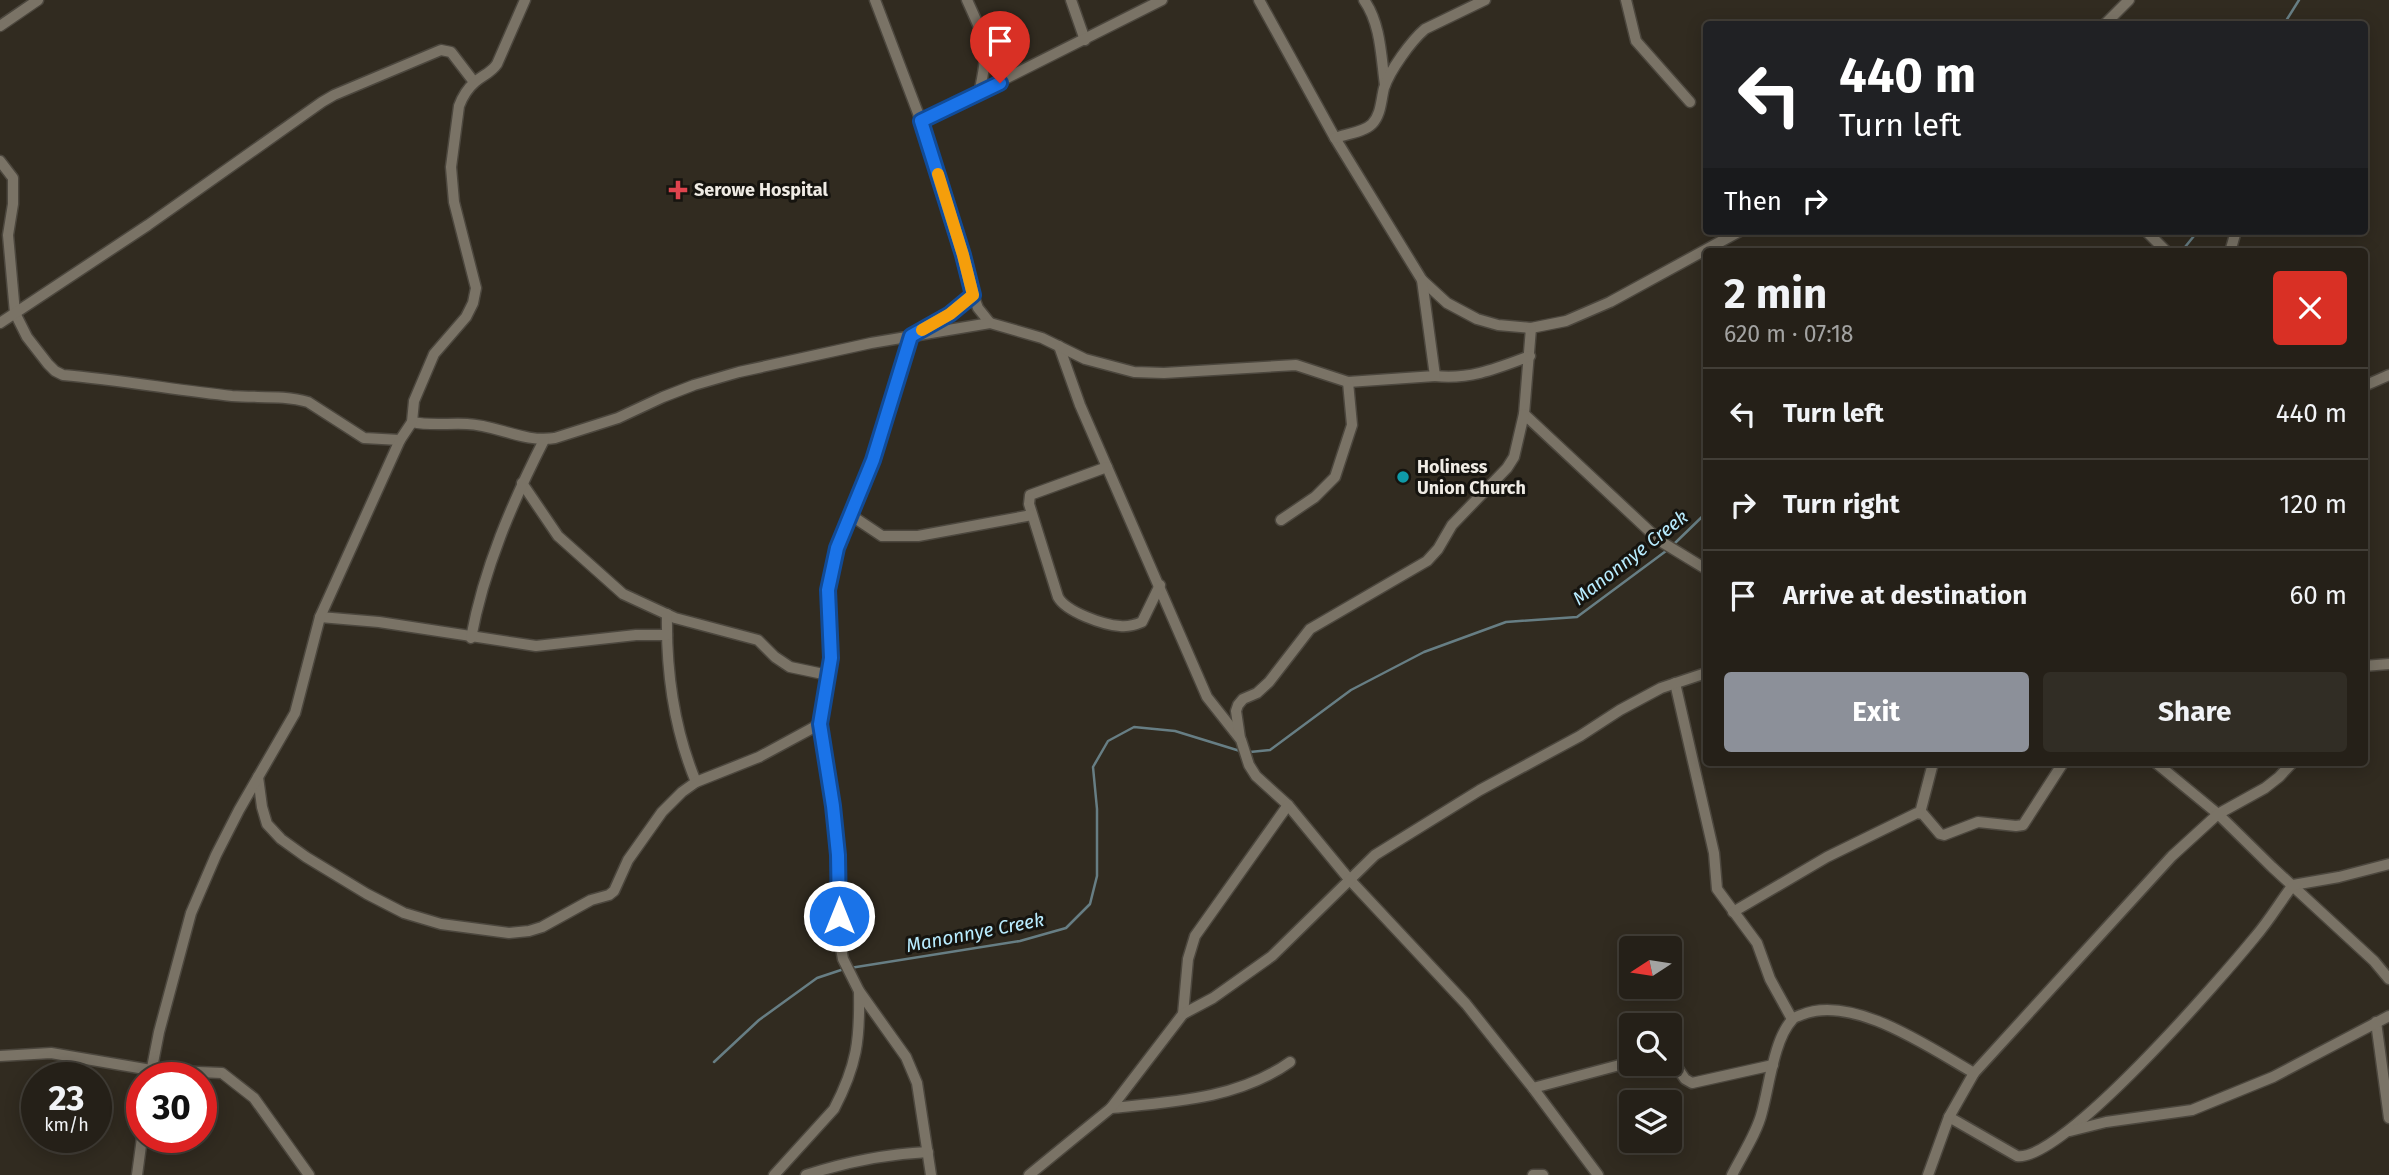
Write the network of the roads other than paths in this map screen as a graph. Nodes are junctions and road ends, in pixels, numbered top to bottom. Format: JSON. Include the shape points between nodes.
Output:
{"nodes":[{"id":1,"x":38,"y":0,"type":"edge"},
{"id":2,"x":525,"y":0,"type":"edge"},
{"id":3,"x":875,"y":0,"type":"edge"},
{"id":4,"x":967,"y":0,"type":"edge"},
{"id":5,"x":1071,"y":0,"type":"edge"},
{"id":6,"x":1162,"y":0,"type":"edge"},
{"id":7,"x":1259,"y":0,"type":"edge"},
{"id":8,"x":1364,"y":0,"type":"edge"},
{"id":9,"x":1485,"y":0,"type":"edge"},
{"id":10,"x":1626,"y":0,"type":"edge"},
{"id":11,"x":2129,"y":0,"type":"edge"},
{"id":12,"x":2108,"y":21,"type":"edge"},
{"id":13,"x":0,"y":26,"type":"edge"},
{"id":14,"x":1084,"y":40,"type":"junction"},
{"id":15,"x":474,"y":82,"type":"junction"},
{"id":16,"x":1385,"y":85,"type":"junction"},
{"id":17,"x":979,"y":94,"type":"junction"},
{"id":18,"x":1690,"y":102,"type":"dead end"},
{"id":19,"x":921,"y":121,"type":"junction"},
{"id":20,"x":1335,"y":138,"type":"junction"},
{"id":21,"x":0,"y":161,"type":"edge"},
{"id":22,"x":1733,"y":235,"type":"edge"},
{"id":23,"x":2150,"y":235,"type":"edge"},
{"id":24,"x":1708,"y":248,"type":"edge"},
{"id":25,"x":2162,"y":248,"type":"edge"},
{"id":26,"x":1703,"y":251,"type":"edge"},
{"id":27,"x":1422,"y":280,"type":"junction"},
{"id":28,"x":973,"y":295,"type":"junction"},
{"id":29,"x":15,"y":313,"type":"junction"},
{"id":30,"x":0,"y":323,"type":"edge"},
{"id":31,"x":990,"y":323,"type":"junction"},
{"id":32,"x":1531,"y":328,"type":"junction"},
{"id":33,"x":911,"y":336,"type":"junction"},
{"id":34,"x":1059,"y":346,"type":"junction"},
{"id":35,"x":1530,"y":356,"type":"junction"},
{"id":36,"x":2389,"y":375,"type":"edge"},
{"id":37,"x":1435,"y":376,"type":"junction"},
{"id":38,"x":1348,"y":382,"type":"junction"},
{"id":39,"x":2368,"y":384,"type":"edge"},
{"id":40,"x":1524,"y":414,"type":"junction"},
{"id":41,"x":412,"y":422,"type":"junction"},
{"id":42,"x":400,"y":440,"type":"junction"},
{"id":43,"x":544,"y":440,"type":"junction"},
{"id":44,"x":1107,"y":467,"type":"junction"},
{"id":45,"x":522,"y":483,"type":"junction"},
{"id":46,"x":1032,"y":515,"type":"junction"},
{"id":47,"x":852,"y":516,"type":"junction"},
{"id":48,"x":1281,"y":520,"type":"dead end"},
{"id":49,"x":1703,"y":567,"type":"edge"},
{"id":50,"x":1160,"y":585,"type":"junction"},
{"id":51,"x":667,"y":614,"type":"junction"},
{"id":52,"x":320,"y":617,"type":"junction"},
{"id":53,"x":667,"y":635,"type":"junction"},
{"id":54,"x":471,"y":638,"type":"junction"},
{"id":55,"x":2389,"y":664,"type":"edge"},
{"id":56,"x":2368,"y":666,"type":"edge"},
{"id":57,"x":1703,"y":674,"type":"edge"},
{"id":58,"x":828,"y":675,"type":"junction"},
{"id":59,"x":1675,"y":683,"type":"junction"},
{"id":60,"x":820,"y":724,"type":"junction"},
{"id":61,"x":1241,"y":740,"type":"junction"},
{"id":62,"x":1932,"y":766,"type":"edge"},
{"id":63,"x":2061,"y":766,"type":"edge"},
{"id":64,"x":2160,"y":766,"type":"edge"},
{"id":65,"x":2289,"y":766,"type":"edge"},
{"id":66,"x":258,"y":776,"type":"junction"},
{"id":67,"x":696,"y":782,"type":"junction"},
{"id":68,"x":1287,"y":805,"type":"junction"},
{"id":69,"x":1920,"y":813,"type":"junction"},
{"id":70,"x":2218,"y":814,"type":"junction"},
{"id":71,"x":2389,"y":864,"type":"edge"},
{"id":72,"x":1349,"y":879,"type":"junction"},
{"id":73,"x":2293,"y":885,"type":"junction"},
{"id":74,"x":1733,"y":912,"type":"junction"},
{"id":75,"x":2389,"y":979,"type":"edge"},
{"id":76,"x":859,"y":991,"type":"junction"},
{"id":77,"x":1183,"y":1014,"type":"junction"},
{"id":78,"x":2389,"y":1016,"type":"edge"},
{"id":79,"x":1792,"y":1018,"type":"junction"},
{"id":80,"x":2376,"y":1022,"type":"junction"},
{"id":81,"x":0,"y":1056,"type":"edge"},
{"id":82,"x":153,"y":1062,"type":"edge"},
{"id":83,"x":1290,"y":1062,"type":"dead end"},
{"id":84,"x":1619,"y":1065,"type":"edge"},
{"id":85,"x":1773,"y":1065,"type":"junction"},
{"id":86,"x":126,"y":1069,"type":"edge"},
{"id":87,"x":217,"y":1073,"type":"edge"},
{"id":88,"x":1974,"y":1073,"type":"junction"},
{"id":89,"x":1682,"y":1075,"type":"edge"},
{"id":90,"x":1533,"y":1088,"type":"junction"},
{"id":91,"x":1111,"y":1108,"type":"junction"},
{"id":92,"x":1948,"y":1117,"type":"junction"},
{"id":93,"x":2389,"y":1118,"type":"edge"},
{"id":94,"x":2067,"y":1132,"type":"junction"},
{"id":95,"x":928,"y":1152,"type":"junction"},
{"id":96,"x":140,"y":1153,"type":"edge"},
{"id":97,"x":137,"y":1175,"type":"edge"},
{"id":98,"x":309,"y":1175,"type":"edge"},
{"id":99,"x":775,"y":1175,"type":"edge"},
{"id":100,"x":806,"y":1175,"type":"edge"},
{"id":101,"x":931,"y":1175,"type":"edge"},
{"id":102,"x":1029,"y":1175,"type":"edge"},
{"id":103,"x":1533,"y":1175,"type":"edge"},
{"id":104,"x":1543,"y":1175,"type":"edge"},
{"id":105,"x":1598,"y":1175,"type":"edge"},
{"id":106,"x":1732,"y":1175,"type":"edge"},
{"id":107,"x":1928,"y":1175,"type":"edge"}],
"edges":[{"from":1,"to":13,"type":"street"},
{"from":2,"to":15,"type":"street","via":[[497,64]]},
{"from":3,"to":19,"type":"street"},
{"from":4,"to":17,"type":"street","via":[[986,49]]},
{"from":5,"to":14,"type":"street"},
{"from":6,"to":14,"type":"street"},
{"from":7,"to":20,"type":"street"},
{"from":8,"to":16,"type":"street","via":[[1378,36]]},
{"from":9,"to":16,"type":"street","via":[[1425,29]]},
{"from":10,"to":18,"type":"street","via":[[1636,41]]},
{"from":11,"to":12,"type":"street"},
{"from":14,"to":17,"type":"street"},
{"from":15,"to":29,"type":"street","via":[[451,52],[441,50],[334,95]]},
{"from":15,"to":41,"type":"street","via":[[459,106],[450,167],[476,288],[466,317],[434,354],[414,401]]},
{"from":16,"to":20,"type":"street","via":[[1371,126]]},
{"from":17,"to":19,"type":"street"},
{"from":19,"to":28,"type":"street"},
{"from":20,"to":27,"type":"street"},
{"from":21,"to":29,"type":"street","via":[[13,178],[8,235]]},
{"from":22,"to":24,"type":"street"},
{"from":23,"to":25,"type":"street"},
{"from":26,"to":32,"type":"street","via":[[1583,315]]},
{"from":27,"to":32,"type":"street","via":[[1447,303],[1476,319]]},
{"from":27,"to":37,"type":"street"},
{"from":28,"to":31,"type":"street"},
{"from":28,"to":33,"type":"street"},
{"from":29,"to":30,"type":"street"},
{"from":29,"to":42,"type":"street","via":[[48,364],[64,375],[234,396],[298,399],[364,438]]},
{"from":31,"to":33,"type":"street"},
{"from":31,"to":34,"type":"street"},
{"from":32,"to":35,"type":"street"},
{"from":33,"to":43,"type":"street","via":[[728,375],[573,434]]},
{"from":33,"to":47,"type":"street"},
{"from":34,"to":38,"type":"street","via":[[1085,359],[1134,372],[1296,365]]},
{"from":34,"to":44,"type":"street"},
{"from":35,"to":37,"type":"street","via":[[1479,375]]},
{"from":35,"to":40,"type":"street"},
{"from":36,"to":39,"type":"street"},
{"from":37,"to":38,"type":"street"},
{"from":38,"to":48,"type":"street","via":[[1352,425],[1335,477]]},
{"from":40,"to":49,"type":"street","via":[[1660,541]]},
{"from":40,"to":61,"type":"street","via":[[1507,468],[1452,525],[1427,561],[1310,629],[1269,682],[1243,699],[1236,711]]},
{"from":41,"to":42,"type":"street"},
{"from":41,"to":43,"type":"street","via":[[469,424]]},
{"from":42,"to":52,"type":"street"},
{"from":43,"to":45,"type":"street"},
{"from":44,"to":46,"type":"street","via":[[1031,494]]},
{"from":44,"to":50,"type":"street"},
{"from":45,"to":51,"type":"street","via":[[558,536],[623,594]]},
{"from":45,"to":54,"type":"street","via":[[480,596]]},
{"from":46,"to":47,"type":"street","via":[[918,536],[882,536]]},
{"from":46,"to":50,"type":"street","via":[[1058,597],[1065,606],[1100,621],[1135,625],[1142,622]]},
{"from":47,"to":58,"type":"street","via":[[837,548],[828,590]]},
{"from":50,"to":61,"type":"street","via":[[1207,697]]},
{"from":51,"to":53,"type":"street"},
{"from":51,"to":58,"type":"street","via":[[758,640],[790,667]]},
{"from":52,"to":54,"type":"street"},
{"from":52,"to":66,"type":"street","via":[[295,713]]},
{"from":53,"to":54,"type":"street","via":[[536,646]]},
{"from":53,"to":67,"type":"street","via":[[677,728]]},
{"from":55,"to":56,"type":"street"},
{"from":57,"to":59,"type":"street"},
{"from":58,"to":60,"type":"street"},
{"from":59,"to":72,"type":"street","via":[[1480,790],[1375,855]]},
{"from":59,"to":74,"type":"street","via":[[1714,853],[1717,888]]},
{"from":60,"to":67,"type":"street","via":[[759,757]]},
{"from":60,"to":76,"type":"street","via":[[838,855],[838,932],[843,959]]},
{"from":61,"to":68,"type":"street","via":[[1256,776]]},
{"from":62,"to":69,"type":"street"},
{"from":63,"to":69,"type":"street","via":[[2023,825],[1978,822],[1944,835]]},
{"from":64,"to":70,"type":"street"},
{"from":65,"to":70,"type":"street","via":[[2265,788]]},
{"from":66,"to":67,"type":"street","via":[[267,824],[306,858],[404,913],[441,924],[509,933],[542,927],[609,895],[662,812]]},
{"from":66,"to":82,"type":"street","via":[[191,913]]},
{"from":68,"to":72,"type":"street"},
{"from":68,"to":77,"type":"street","via":[[1195,936]]},
{"from":69,"to":74,"type":"street","via":[[1827,857]]},
{"from":70,"to":73,"type":"street"},
{"from":70,"to":88,"type":"street","via":[[2172,856]]},
{"from":71,"to":73,"type":"street"},
{"from":72,"to":77,"type":"street","via":[[1272,956]]},
{"from":72,"to":90,"type":"street","via":[[1466,1004]]},
{"from":73,"to":75,"type":"street"},
{"from":73,"to":94,"type":"street","via":[[2219,979],[2132,1073]]},
{"from":74,"to":79,"type":"street","via":[[1757,943]]},
{"from":76,"to":95,"type":"street","via":[[906,1057],[917,1083]]},
{"from":76,"to":99,"type":"street","via":[[856,1058],[839,1098]]},
{"from":77,"to":91,"type":"street"},
{"from":78,"to":80,"type":"street"},
{"from":79,"to":85,"type":"street"},
{"from":79,"to":88,"type":"street","via":[[1821,1009],[1855,1014],[1917,1040]]},
{"from":80,"to":93,"type":"street"},
{"from":80,"to":94,"type":"street","via":[[2273,1077],[2192,1110]]},
{"from":81,"to":86,"type":"street","via":[[51,1053]]},
{"from":83,"to":91,"type":"street","via":[[1252,1083],[1214,1095]]},
{"from":84,"to":90,"type":"street"},
{"from":85,"to":89,"type":"street","via":[[1692,1083]]},
{"from":85,"to":106,"type":"street","via":[[1762,1114]]},
{"from":87,"to":98,"type":"street","via":[[254,1098]]},
{"from":88,"to":92,"type":"street"},
{"from":90,"to":105,"type":"street"},
{"from":91,"to":102,"type":"street"},
{"from":92,"to":94,"type":"street","via":[[2023,1157]]},
{"from":92,"to":107,"type":"street"},
{"from":95,"to":100,"type":"street","via":[[893,1154]]},
{"from":95,"to":101,"type":"street"},
{"from":96,"to":97,"type":"street"},
{"from":103,"to":104,"type":"street"}]}
